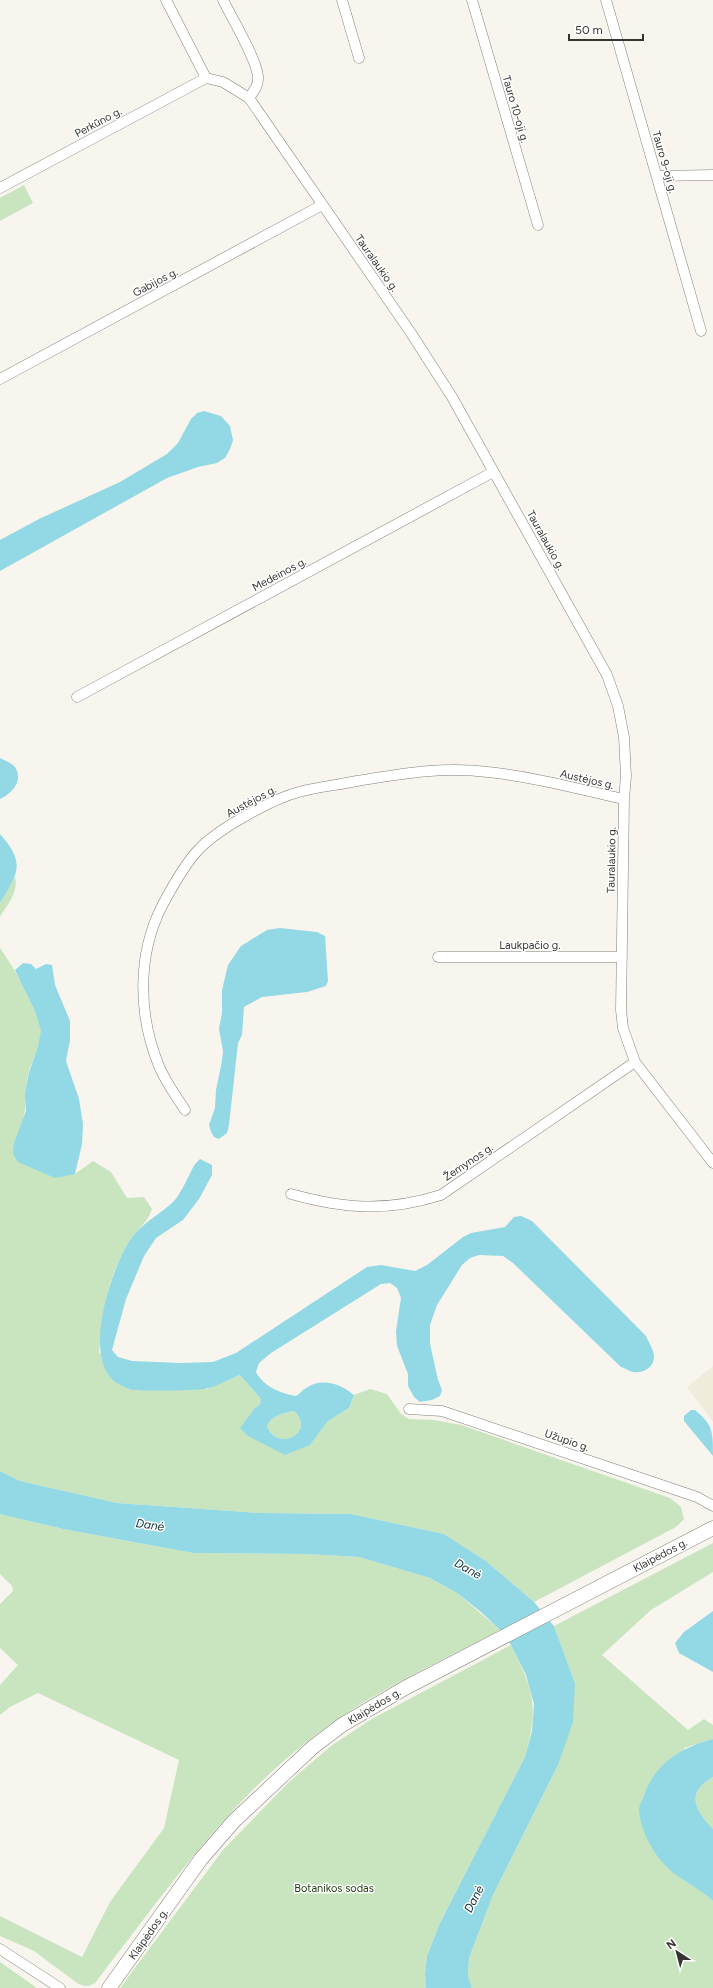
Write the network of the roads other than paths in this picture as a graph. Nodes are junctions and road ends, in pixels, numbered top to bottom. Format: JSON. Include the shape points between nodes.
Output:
{"nodes":[{"id":1,"x":166,"y":0,"type":"edge"},
{"id":2,"x":223,"y":0,"type":"edge"},
{"id":3,"x":342,"y":0,"type":"edge"},
{"id":4,"x":472,"y":0,"type":"edge"},
{"id":5,"x":606,"y":0,"type":"edge"},
{"id":6,"x":359,"y":58,"type":"dead end"},
{"id":7,"x":206,"y":78,"type":"junction"},
{"id":8,"x":249,"y":98,"type":"junction"},
{"id":9,"x":713,"y":175,"type":"edge"},
{"id":10,"x":657,"y":176,"type":"junction"},
{"id":11,"x":0,"y":188,"type":"edge"},
{"id":12,"x":322,"y":205,"type":"junction"},
{"id":13,"x":538,"y":225,"type":"dead end"},
{"id":14,"x":701,"y":331,"type":"dead end"},
{"id":15,"x":0,"y":379,"type":"edge"},
{"id":16,"x":493,"y":472,"type":"junction"},
{"id":17,"x":77,"y":697,"type":"dead end"},
{"id":18,"x":624,"y":799,"type":"junction"},
{"id":19,"x":438,"y":957,"type":"dead end"},
{"id":20,"x":622,"y":957,"type":"junction"},
{"id":21,"x":635,"y":1062,"type":"junction"},
{"id":22,"x":185,"y":1110,"type":"dead end"},
{"id":23,"x":713,"y":1163,"type":"edge"},
{"id":24,"x":292,"y":1194,"type":"dead end"},
{"id":25,"x":409,"y":1410,"type":"dead end"},
{"id":26,"x":713,"y":1506,"type":"edge"},
{"id":27,"x":713,"y":1528,"type":"edge"},
{"id":28,"x":0,"y":1949,"type":"edge"},
{"id":29,"x":51,"y":1984,"type":"edge"},
{"id":30,"x":109,"y":1986,"type":"edge"},
{"id":31,"x":60,"y":1988,"type":"edge"}],
"edges":[{"from":1,"to":7,"type":"street"},
{"from":2,"to":8,"type":"street","via":[[255,64],[257,87]]},
{"from":3,"to":6,"type":"street"},
{"from":4,"to":13,"type":"street","name":"Tauro 10-oji g."},
{"from":5,"to":10,"type":"street","name":"Tauro 9-oji g."},
{"from":7,"to":8,"type":"street","name":"Tauralaukio g.","via":[[223,82]]},
{"from":7,"to":11,"type":"street","name":"Perkūno g."},
{"from":8,"to":12,"type":"street","name":"Tauralaukio g."},
{"from":9,"to":10,"type":"street"},
{"from":10,"to":14,"type":"street","name":"Tauro 9-oji g."},
{"from":12,"to":15,"type":"street","name":"Gabijos g."},
{"from":12,"to":16,"type":"street","name":"Tauralaukio g.","via":[[440,378]]},
{"from":16,"to":17,"type":"street","name":"Medeinos g."},
{"from":16,"to":18,"type":"street","name":"Tauralaukio g.","via":[[607,675],[618,706],[624,737]]},
{"from":18,"to":20,"type":"street","name":"Tauralaukio g."},
{"from":18,"to":22,"type":"street","name":"Austėjos g.","via":[[487,772],[419,771],[299,792],[273,801],[218,834],[200,848],[172,887],[156,917],[147,951],[142,987],[151,1044],[159,1067]]},
{"from":19,"to":20,"type":"street","name":"Laukpačio g."},
{"from":20,"to":21,"type":"street","name":"Tauralaukio g.","via":[[623,1028]]},
{"from":21,"to":23,"type":"street","name":"Tauralaukio g."},
{"from":21,"to":24,"type":"street","name":"Žemynos g.","via":[[441,1195],[393,1206],[362,1207],[324,1203]]},
{"from":25,"to":26,"type":"street","name":"Užupio g.","via":[[442,1411],[488,1425],[697,1497]]},
{"from":27,"to":30,"type":"main road","name":"Klaipėdos g.","via":[[373,1706],[319,1742],[288,1768],[234,1821],[201,1859]]},
{"from":28,"to":29,"type":"street"},
{"from":29,"to":31,"type":"street"}]}
